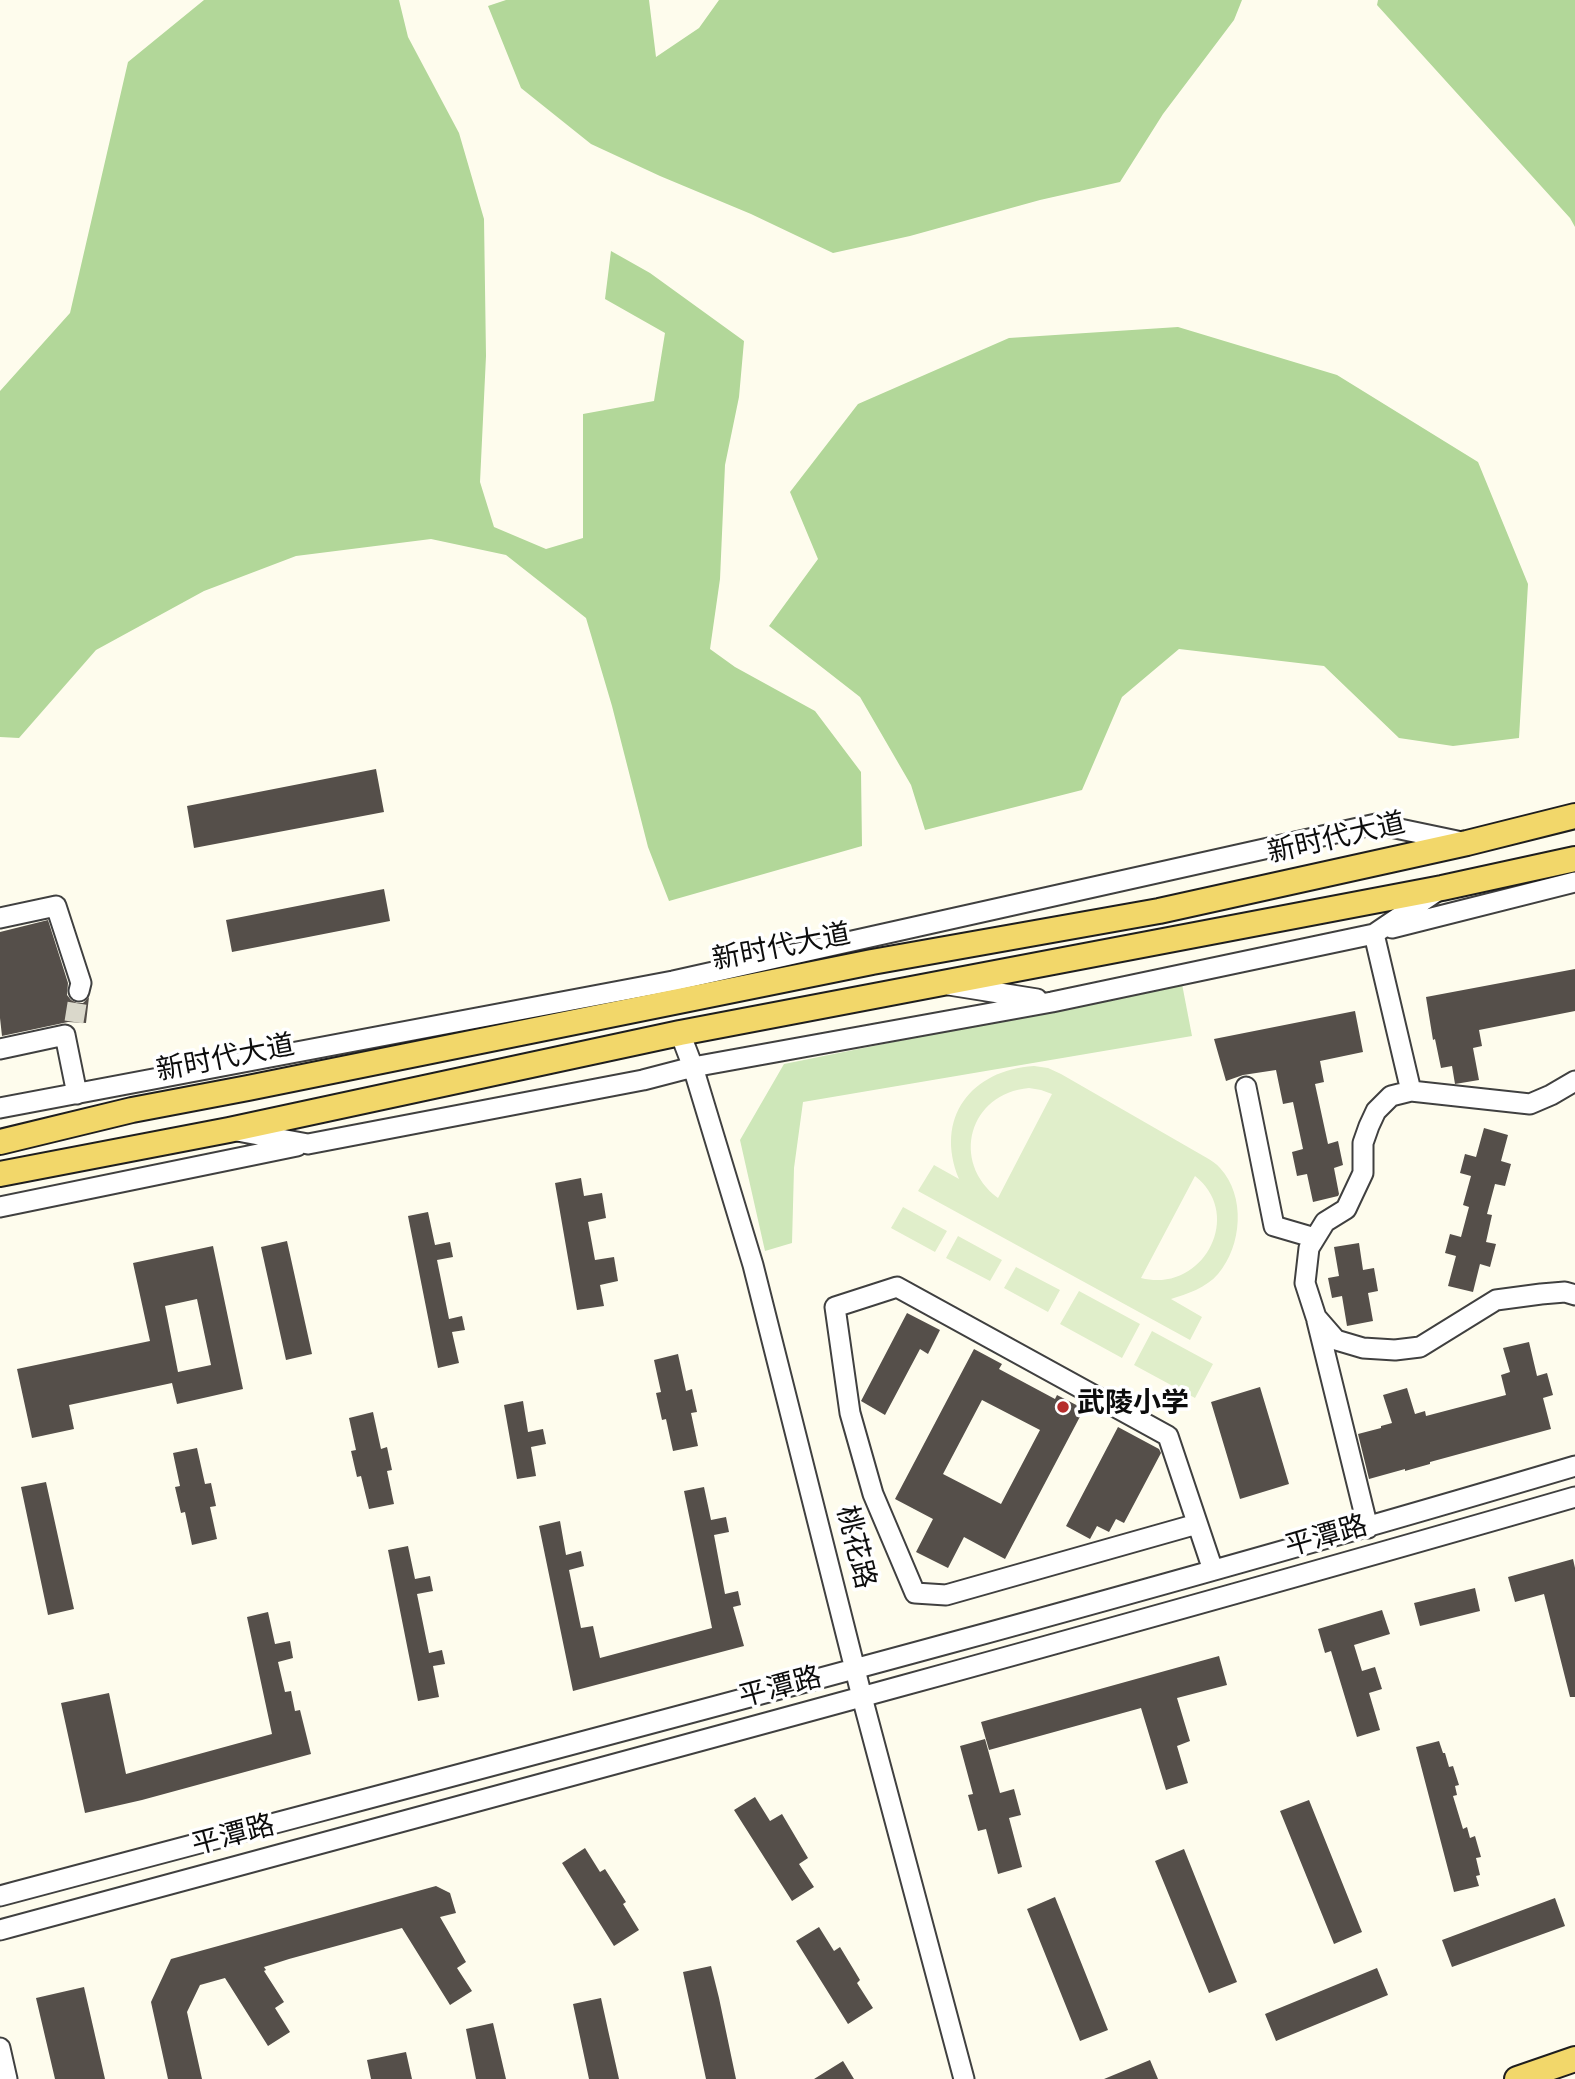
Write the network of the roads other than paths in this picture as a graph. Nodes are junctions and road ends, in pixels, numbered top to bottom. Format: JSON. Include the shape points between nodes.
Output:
{"nodes":[{"id":1,"x":1575,"y":816,"type":"edge"},
{"id":2,"x":1467,"y":843,"type":"junction"},
{"id":3,"x":1575,"y":859,"type":"edge"},
{"id":4,"x":1575,"y":882,"type":"edge"},
{"id":5,"x":1442,"y":888,"type":"junction"},
{"id":6,"x":0,"y":918,"type":"edge"},
{"id":7,"x":1376,"y":933,"type":"junction"},
{"id":8,"x":941,"y":984,"type":"junction"},
{"id":9,"x":79,"y":991,"type":"tunnel mouth"},
{"id":10,"x":1052,"y":1002,"type":"junction"},
{"id":11,"x":680,"y":1033,"type":"junction"},
{"id":12,"x":0,"y":1049,"type":"edge"},
{"id":13,"x":693,"y":1067,"type":"junction"},
{"id":14,"x":191,"y":1072,"type":"junction"},
{"id":15,"x":1575,"y":1081,"type":"edge"},
{"id":16,"x":1246,"y":1087,"type":"dead end"},
{"id":17,"x":1411,"y":1091,"type":"junction"},
{"id":18,"x":77,"y":1094,"type":"junction"},
{"id":19,"x":0,"y":1108,"type":"edge"},
{"id":20,"x":132,"y":1110,"type":"junction"},
{"id":21,"x":229,"y":1130,"type":"junction"},
{"id":22,"x":0,"y":1142,"type":"edge"},
{"id":23,"x":308,"y":1144,"type":"junction"},
{"id":24,"x":0,"y":1174,"type":"edge"},
{"id":25,"x":0,"y":1207,"type":"edge"},
{"id":26,"x":1315,"y":1238,"type":"junction"},
{"id":27,"x":1575,"y":1295,"type":"edge"},
{"id":28,"x":1316,"y":1317,"type":"junction"},
{"id":29,"x":1575,"y":1466,"type":"edge"},
{"id":30,"x":1575,"y":1497,"type":"edge"},
{"id":31,"x":1197,"y":1524,"type":"junction"},
{"id":32,"x":1368,"y":1528,"type":"junction"},
{"id":33,"x":1213,"y":1570,"type":"junction"},
{"id":34,"x":855,"y":1669,"type":"junction"},
{"id":35,"x":862,"y":1698,"type":"junction"},
{"id":36,"x":0,"y":1896,"type":"edge"},
{"id":37,"x":0,"y":1930,"type":"edge"},
{"id":38,"x":0,"y":2048,"type":"edge"},
{"id":39,"x":1575,"y":2059,"type":"edge"},
{"id":40,"x":7,"y":2079,"type":"edge"},
{"id":41,"x":964,"y":2079,"type":"edge"},
{"id":42,"x":1517,"y":2079,"type":"edge"}],
"edges":[{"from":1,"to":2,"type":"main road","name":"新时代大道"},
{"from":2,"to":14,"type":"street","via":[[1376,824],[673,981]]},
{"from":2,"to":20,"type":"main road","name":"新时代大道","via":[[1159,911],[872,962]]},
{"from":3,"to":5,"type":"main road"},
{"from":4,"to":7,"type":"street"},
{"from":5,"to":7,"type":"street"},
{"from":5,"to":8,"type":"main road"},
{"from":6,"to":9,"type":"street","via":[[56,906]]},
{"from":7,"to":10,"type":"street"},
{"from":7,"to":17,"type":"street"},
{"from":8,"to":10,"type":"street"},
{"from":8,"to":11,"type":"main road"},
{"from":10,"to":13,"type":"street"},
{"from":11,"to":13,"type":"street","name":"桃花路"},
{"from":11,"to":21,"type":"main road"},
{"from":12,"to":18,"type":"street","via":[[70,1028]]},
{"from":13,"to":23,"type":"street"},
{"from":13,"to":34,"type":"street","name":"桃花路","via":[[753,1265]]},
{"from":14,"to":18,"type":"street"},
{"from":14,"to":20,"type":"street"},
{"from":15,"to":17,"type":"street","via":[[1530,1104]]},
{"from":16,"to":26,"type":"street","via":[[1274,1226]]},
{"from":17,"to":26,"type":"street","via":[[1391,1096],[1376,1111],[1363,1143],[1363,1173],[1346,1209],[1325,1222]]},
{"from":18,"to":19,"type":"street"},
{"from":20,"to":22,"type":"main road","name":"新时代大道"},
{"from":21,"to":23,"type":"street"},
{"from":21,"to":24,"type":"main road"},
{"from":23,"to":25,"type":"street"},
{"from":26,"to":28,"type":"street","via":[[1309,1248],[1305,1283]]},
{"from":27,"to":28,"type":"street","via":[[1496,1300],[1420,1347],[1395,1350],[1363,1349],[1336,1340]]},
{"from":28,"to":32,"type":"street"},
{"from":29,"to":32,"type":"street","name":"平潭路"},
{"from":30,"to":35,"type":"street","name":"平潭路"},
{"from":31,"to":31,"type":"street","via":[[1168,1436],[897,1287],[835,1307],[849,1413],[873,1494],[915,1593],[946,1595]]},
{"from":31,"to":33,"type":"street"},
{"from":32,"to":33,"type":"street","name":"平潭路"},
{"from":33,"to":34,"type":"street","name":"平潭路"},
{"from":34,"to":35,"type":"street","name":"桃花路"},
{"from":34,"to":36,"type":"street","name":"平潭路"},
{"from":35,"to":37,"type":"street","name":"平潭路"},
{"from":35,"to":41,"type":"street","name":"桃花路"},
{"from":38,"to":40,"type":"street"},
{"from":39,"to":42,"type":"main road"}]}
